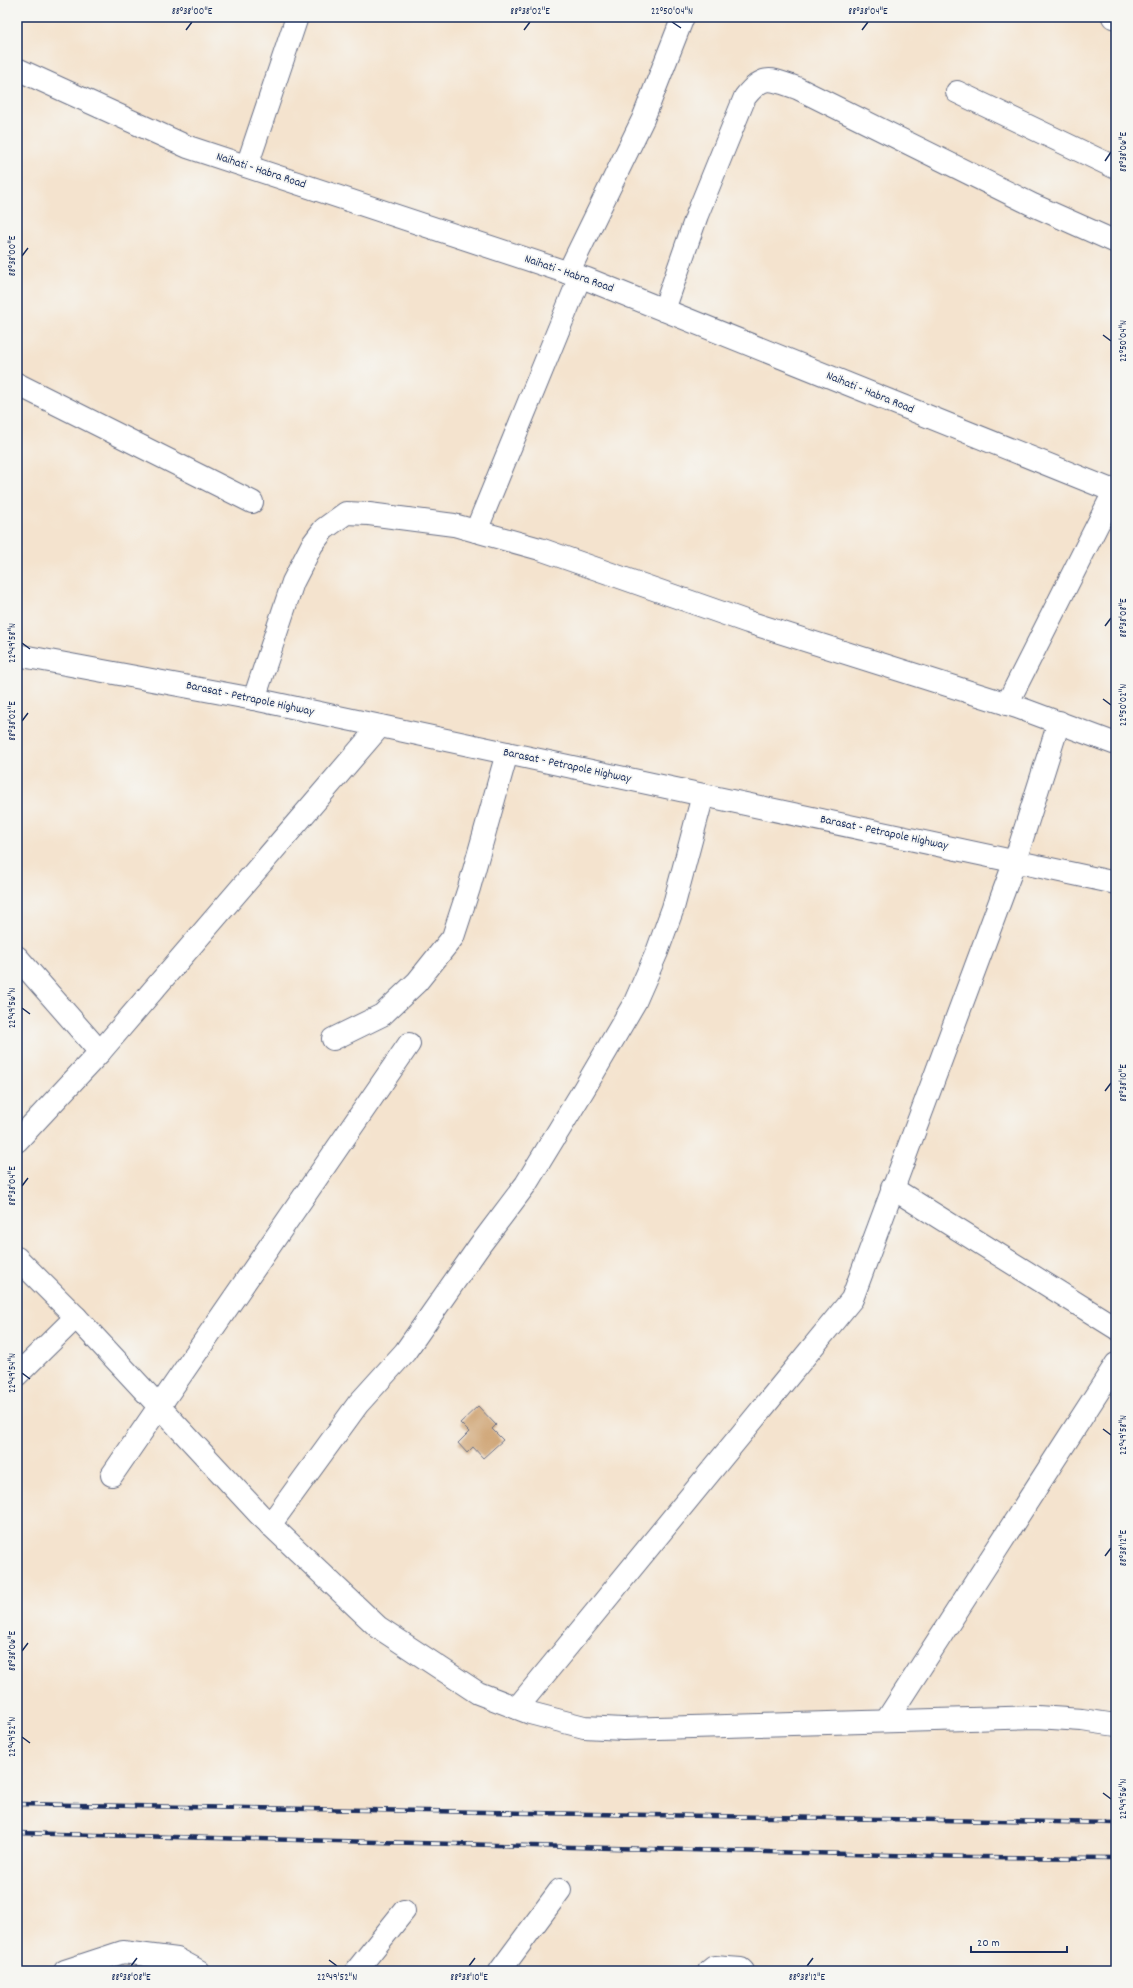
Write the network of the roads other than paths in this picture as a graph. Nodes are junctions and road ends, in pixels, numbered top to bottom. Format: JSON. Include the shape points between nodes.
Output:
{"nodes":[{"id":1,"x":297,"y":17,"type":"edge"},
{"id":2,"x":683,"y":17,"type":"edge"},
{"id":3,"x":1113,"y":17,"type":"edge"},
{"id":4,"x":1116,"y":18,"type":"edge"},
{"id":5,"x":17,"y":69,"type":"edge"},
{"id":6,"x":957,"y":92,"type":"dead end"},
{"id":7,"x":247,"y":166,"type":"junction"},
{"id":8,"x":1116,"y":168,"type":"edge"},
{"id":9,"x":1116,"y":242,"type":"edge"},
{"id":10,"x":574,"y":275,"type":"junction"},
{"id":11,"x":664,"y":310,"type":"junction"},
{"id":12,"x":17,"y":384,"type":"edge"},
{"id":13,"x":1115,"y":490,"type":"edge"},
{"id":14,"x":252,"y":502,"type":"dead end"},
{"id":15,"x":476,"y":531,"type":"junction"},
{"id":16,"x":17,"y":655,"type":"edge"},
{"id":17,"x":254,"y":699,"type":"junction"},
{"id":18,"x":1007,"y":704,"type":"junction"},
{"id":19,"x":1059,"y":722,"type":"junction"},
{"id":20,"x":380,"y":726,"type":"junction"},
{"id":21,"x":1116,"y":744,"type":"edge"},
{"id":22,"x":507,"y":753,"type":"junction"},
{"id":23,"x":703,"y":795,"type":"junction"},
{"id":24,"x":1015,"y":861,"type":"junction"},
{"id":25,"x":1116,"y":883,"type":"edge"},
{"id":26,"x":17,"y":957,"type":"edge"},
{"id":27,"x":333,"y":1039,"type":"dead end"},
{"id":28,"x":409,"y":1044,"type":"dead end"},
{"id":29,"x":100,"y":1052,"type":"junction"},
{"id":30,"x":17,"y":1141,"type":"edge"},
{"id":31,"x":892,"y":1188,"type":"junction"},
{"id":32,"x":17,"y":1258,"type":"edge"},
{"id":33,"x":76,"y":1317,"type":"junction"},
{"id":34,"x":1116,"y":1328,"type":"edge"},
{"id":35,"x":1116,"y":1364,"type":"edge"},
{"id":36,"x":17,"y":1375,"type":"edge"},
{"id":37,"x":159,"y":1407,"type":"junction"},
{"id":38,"x":112,"y":1475,"type":"dead end"},
{"id":39,"x":270,"y":1525,"type":"junction"},
{"id":40,"x":517,"y":1708,"type":"junction"},
{"id":41,"x":886,"y":1721,"type":"junction"},
{"id":42,"x":1116,"y":1725,"type":"edge"},
{"id":43,"x":560,"y":1890,"type":"dead end"},
{"id":44,"x":404,"y":1911,"type":"dead end"},
{"id":45,"x":65,"y":1971,"type":"edge"},
{"id":46,"x":199,"y":1971,"type":"edge"},
{"id":47,"x":356,"y":1971,"type":"edge"},
{"id":48,"x":500,"y":1971,"type":"edge"},
{"id":49,"x":710,"y":1971,"type":"edge"},
{"id":50,"x":743,"y":1971,"type":"edge"}],
"edges":[{"from":1,"to":7,"type":"main road"},
{"from":2,"to":10,"type":"main road","via":[[644,119]]},
{"from":3,"to":4,"type":"main road"},
{"from":5,"to":7,"type":"main road","name":"Naihati - Habra Road","via":[[188,147]]},
{"from":6,"to":8,"type":"main road"},
{"from":7,"to":10,"type":"main road","name":"Naihati - Habra Road"},
{"from":9,"to":11,"type":"main road","via":[[1033,205],[797,88],[771,79],[756,84],[745,98],[698,215]]},
{"from":10,"to":11,"type":"main road","name":"Naihati - Habra Road"},
{"from":10,"to":15,"type":"main road"},
{"from":11,"to":13,"type":"main road","name":"Naihati - Habra Road"},
{"from":12,"to":14,"type":"main road"},
{"from":13,"to":18,"type":"main road"},
{"from":15,"to":17,"type":"main road","via":[[454,525],[369,514],[346,513],[335,520],[324,529],[312,545],[293,582]]},
{"from":15,"to":18,"type":"main road","via":[[540,549],[748,622]]},
{"from":16,"to":17,"type":"main road","name":"Barasat - Petrapole Highway"},
{"from":17,"to":20,"type":"main road","name":"Barasat - Petrapole Highway"},
{"from":18,"to":19,"type":"main road"},
{"from":19,"to":21,"type":"main road"},
{"from":19,"to":24,"type":"main road"},
{"from":20,"to":22,"type":"main road","name":"Barasat - Petrapole Highway"},
{"from":20,"to":29,"type":"main road"},
{"from":22,"to":23,"type":"main road","name":"Barasat - Petrapole Highway"},
{"from":22,"to":27,"type":"main road","via":[[453,937],[417,982],[382,1015]]},
{"from":23,"to":24,"type":"main road","name":"Barasat - Petrapole Highway"},
{"from":23,"to":39,"type":"main road","via":[[673,908],[657,952],[635,1002],[584,1089],[526,1184],[405,1352],[358,1404]]},
{"from":24,"to":25,"type":"main road","name":"Barasat - Petrapole Highway"},
{"from":24,"to":31,"type":"main road"},
{"from":26,"to":29,"type":"main road"},
{"from":28,"to":37,"type":"main road"},
{"from":29,"to":30,"type":"main road"},
{"from":31,"to":34,"type":"main road"},
{"from":31,"to":40,"type":"main road","via":[[852,1299]]},
{"from":32,"to":33,"type":"main road"},
{"from":33,"to":36,"type":"main road"},
{"from":33,"to":37,"type":"main road"},
{"from":35,"to":41,"type":"main road"},
{"from":37,"to":38,"type":"main road"},
{"from":37,"to":39,"type":"main road"},
{"from":39,"to":40,"type":"main road","via":[[378,1627],[478,1693]]},
{"from":40,"to":41,"type":"main road","via":[[584,1726],[623,1729]]},
{"from":41,"to":42,"type":"main road","via":[[1037,1717]]},
{"from":43,"to":48,"type":"main road"},
{"from":44,"to":47,"type":"main road"},
{"from":45,"to":46,"type":"main road","via":[[123,1952],[177,1959]]},
{"from":49,"to":50,"type":"main road","via":[[714,1967]]}]}
